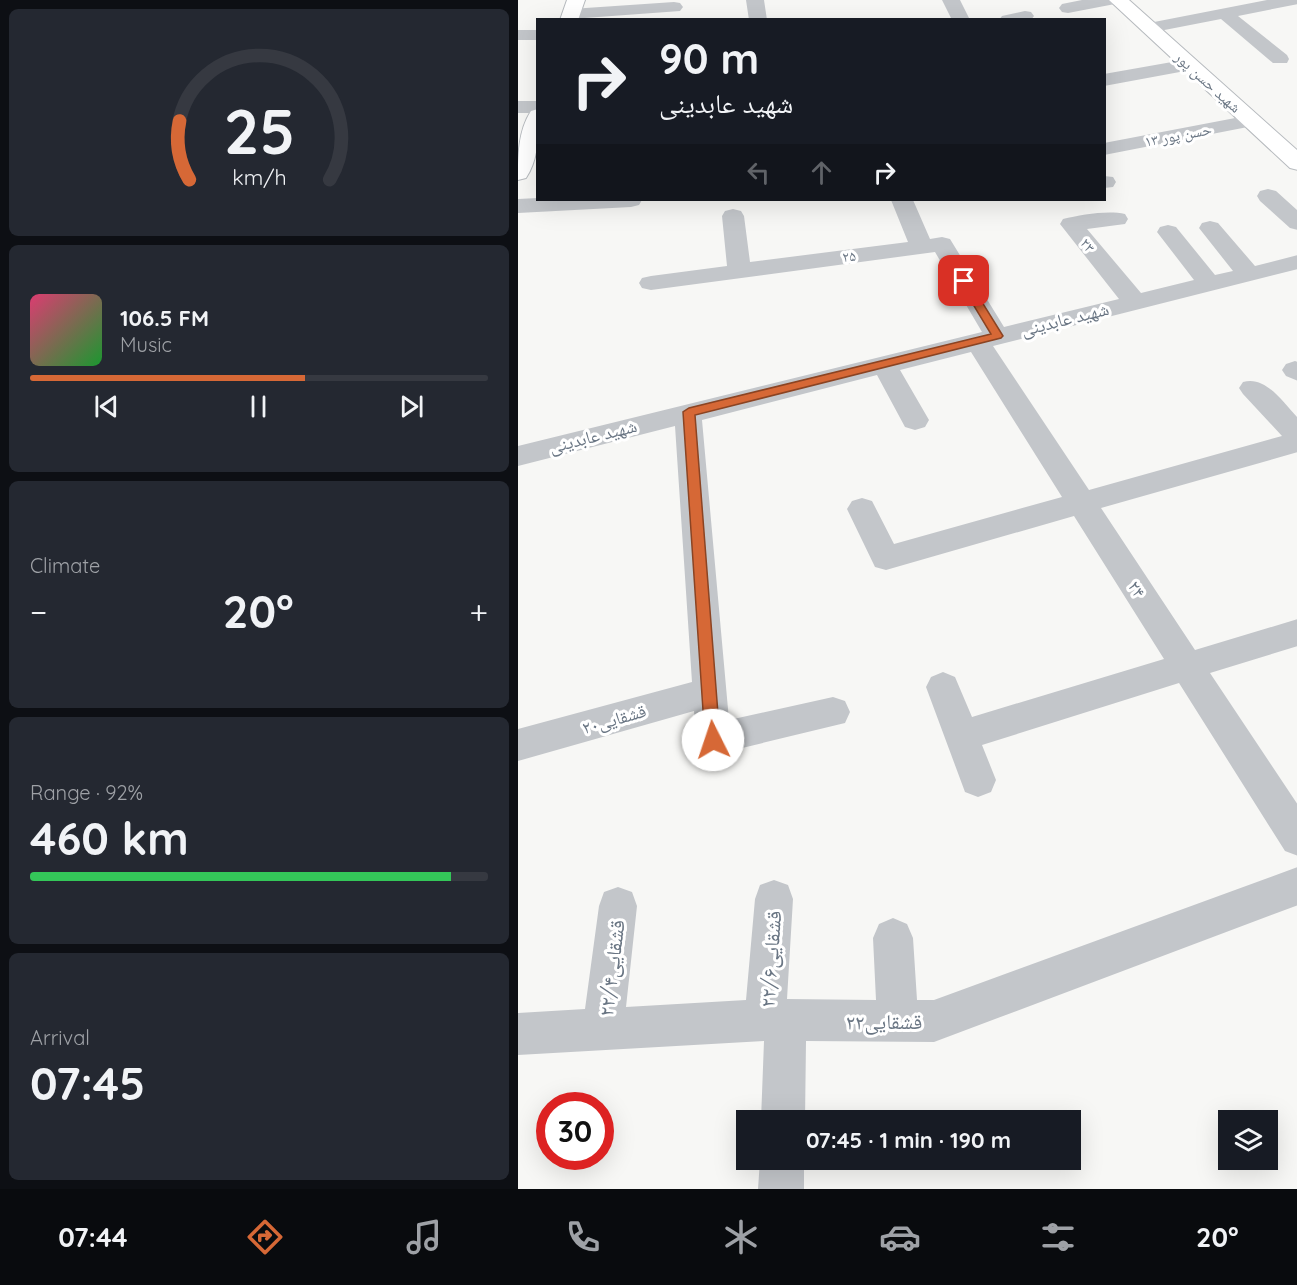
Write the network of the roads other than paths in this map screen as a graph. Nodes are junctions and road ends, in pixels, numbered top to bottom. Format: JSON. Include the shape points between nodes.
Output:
{"nodes":[{"id":1,"x":755,"y":0,"type":"edge"},
{"id":2,"x":951,"y":0,"type":"edge"},
{"id":3,"x":1109,"y":0,"type":"edge"},
{"id":4,"x":1118,"y":0,"type":"edge"},
{"id":5,"x":1294,"y":0,"type":"edge"},
{"id":6,"x":674,"y":7,"type":"dead end"},
{"id":7,"x":1068,"y":8,"type":"dead end"},
{"id":8,"x":572,"y":11,"type":"edge"},
{"id":9,"x":1225,"y":14,"type":"junction"},
{"id":10,"x":758,"y":18,"type":"edge"},
{"id":11,"x":960,"y":18,"type":"edge"},
{"id":12,"x":1149,"y":28,"type":"junction"},
{"id":13,"x":518,"y":35,"type":"edge"},
{"id":14,"x":536,"y":35,"type":"edge"},
{"id":15,"x":1280,"y":59,"type":"dead end"},
{"id":16,"x":1189,"y":65,"type":"junction"},
{"id":17,"x":1106,"y":80,"type":"edge"},
{"id":18,"x":518,"y":106,"type":"edge"},
{"id":19,"x":536,"y":107,"type":"edge"},
{"id":20,"x":536,"y":120,"type":"edge"},
{"id":21,"x":1251,"y":121,"type":"junction"},
{"id":22,"x":1106,"y":149,"type":"edge"},
{"id":23,"x":1298,"y":164,"type":"edge"},
{"id":24,"x":518,"y":172,"type":"edge"},
{"id":25,"x":1268,"y":196,"type":"dead end"},
{"id":26,"x":631,"y":201,"type":"edge"},
{"id":27,"x":902,"y":201,"type":"edge"},
{"id":28,"x":518,"y":206,"type":"edge"},
{"id":29,"x":733,"y":216,"type":"dead end"},
{"id":30,"x":1117,"y":219,"type":"dead end"},
{"id":31,"x":1298,"y":223,"type":"edge"},
{"id":32,"x":1210,"y":228,"type":"dead end"},
{"id":33,"x":1168,"y":232,"type":"dead end"},
{"id":34,"x":922,"y":247,"type":"junction"},
{"id":35,"x":1298,"y":262,"type":"edge"},
{"id":36,"x":739,"y":271,"type":"junction"},
{"id":37,"x":1249,"y":274,"type":"junction"},
{"id":38,"x":650,"y":283,"type":"dead end"},
{"id":39,"x":1210,"y":284,"type":"junction"},
{"id":40,"x":1134,"y":302,"type":"junction"},
{"id":41,"x":987,"y":338,"type":"junction"},
{"id":42,"x":884,"y":364,"type":"junction"},
{"id":43,"x":1252,"y":388,"type":"dead end"},
{"id":44,"x":689,"y":412,"type":"junction"},
{"id":45,"x":915,"y":420,"type":"dead end"},
{"id":46,"x":1298,"y":436,"type":"edge"},
{"id":47,"x":1298,"y":442,"type":"edge"},
{"id":48,"x":518,"y":456,"type":"edge"},
{"id":49,"x":1081,"y":503,"type":"junction"},
{"id":50,"x":862,"y":509,"type":"dead end"},
{"id":51,"x":1298,"y":632,"type":"edge"},
{"id":52,"x":1187,"y":666,"type":"junction"},
{"id":53,"x":943,"y":687,"type":"dead end"},
{"id":54,"x":709,"y":692,"type":"junction"},
{"id":55,"x":833,"y":712,"type":"dead end"},
{"id":56,"x":961,"y":736,"type":"junction"},
{"id":57,"x":518,"y":745,"type":"edge"},
{"id":58,"x":978,"y":780,"type":"dead end"},
{"id":59,"x":1298,"y":838,"type":"edge"},
{"id":60,"x":1298,"y":886,"type":"edge"},
{"id":61,"x":774,"y":899,"type":"dead end"},
{"id":62,"x":618,"y":906,"type":"dead end"},
{"id":63,"x":893,"y":938,"type":"dead end"},
{"id":64,"x":775,"y":1020,"type":"junction"},
{"id":65,"x":898,"y":1021,"type":"junction"},
{"id":66,"x":603,"y":1029,"type":"junction"},
{"id":67,"x":518,"y":1034,"type":"edge"},
{"id":68,"x":782,"y":1110,"type":"edge"},
{"id":69,"x":782,"y":1170,"type":"edge"},
{"id":70,"x":781,"y":1189,"type":"edge"}],
"edges":[{"from":1,"to":10,"type":"street"},
{"from":2,"to":11,"type":"street"},
{"from":3,"to":7,"type":"street"},
{"from":4,"to":12,"type":"street","name":"شهید حسن پور"},
{"from":5,"to":9,"type":"street"},
{"from":6,"to":8,"type":"street"},
{"from":9,"to":12,"type":"street"},
{"from":9,"to":15,"type":"street"},
{"from":12,"to":16,"type":"street","name":"شهید حسن پور"},
{"from":13,"to":14,"type":"street"},
{"from":16,"to":17,"type":"street"},
{"from":16,"to":21,"type":"street","name":"شهید حسن پور"},
{"from":18,"to":19,"type":"street"},
{"from":20,"to":24,"type":"street"},
{"from":21,"to":22,"type":"street","name":"۱۳ حسن پور"},
{"from":21,"to":23,"type":"street","name":"شهید حسن پور"},
{"from":25,"to":31,"type":"street"},
{"from":26,"to":28,"type":"street"},
{"from":27,"to":34,"type":"street"},
{"from":29,"to":36,"type":"street"},
{"from":30,"to":40,"type":"street","name":"۲۳","via":[[1071,224]]},
{"from":32,"to":37,"type":"street"},
{"from":33,"to":39,"type":"street"},
{"from":34,"to":36,"type":"street","name":"۲۵"},
{"from":34,"to":41,"type":"street","name":"۲۵","via":[[942,244]]},
{"from":35,"to":37,"type":"street","name":"شهید عابدینی"},
{"from":36,"to":38,"type":"street","name":"۲۵"},
{"from":37,"to":39,"type":"street","name":"شهید عابدینی"},
{"from":39,"to":40,"type":"street","name":"شهید عابدینی"},
{"from":40,"to":41,"type":"street","name":"شهید عابدینی"},
{"from":41,"to":42,"type":"street","name":"شهید عابدینی"},
{"from":41,"to":49,"type":"street","name":"۲۴"},
{"from":42,"to":44,"type":"street","name":"شهید عابدینی"},
{"from":42,"to":45,"type":"street"},
{"from":43,"to":46,"type":"street"},
{"from":44,"to":48,"type":"street","name":"شهید عابدینی"},
{"from":44,"to":54,"type":"street"},
{"from":47,"to":49,"type":"street"},
{"from":49,"to":50,"type":"street","via":[[886,558]]},
{"from":49,"to":52,"type":"street","name":"۲۴"},
{"from":51,"to":52,"type":"street"},
{"from":52,"to":56,"type":"street"},
{"from":52,"to":59,"type":"street","name":"۲۴"},
{"from":53,"to":56,"type":"street"},
{"from":54,"to":55,"type":"street","via":[[713,740]]},
{"from":54,"to":57,"type":"street","name":"۲۰قشقایی"},
{"from":56,"to":58,"type":"street"},
{"from":60,"to":65,"type":"street","name":"۲۲قشقایی","via":[[934,1021]]},
{"from":61,"to":64,"type":"street","name":"۲۲/۶قشقایی"},
{"from":62,"to":66,"type":"street","name":"۲۲/۴قشقایی"},
{"from":63,"to":65,"type":"street"},
{"from":64,"to":65,"type":"street","name":"۲۲قشقایی"},
{"from":64,"to":66,"type":"street","name":"۲۲قشقایی"},
{"from":64,"to":68,"type":"street","name":"۲۲/۶قشقایی"},
{"from":66,"to":67,"type":"street","name":"۲۲قشقایی"},
{"from":69,"to":70,"type":"street"}]}
